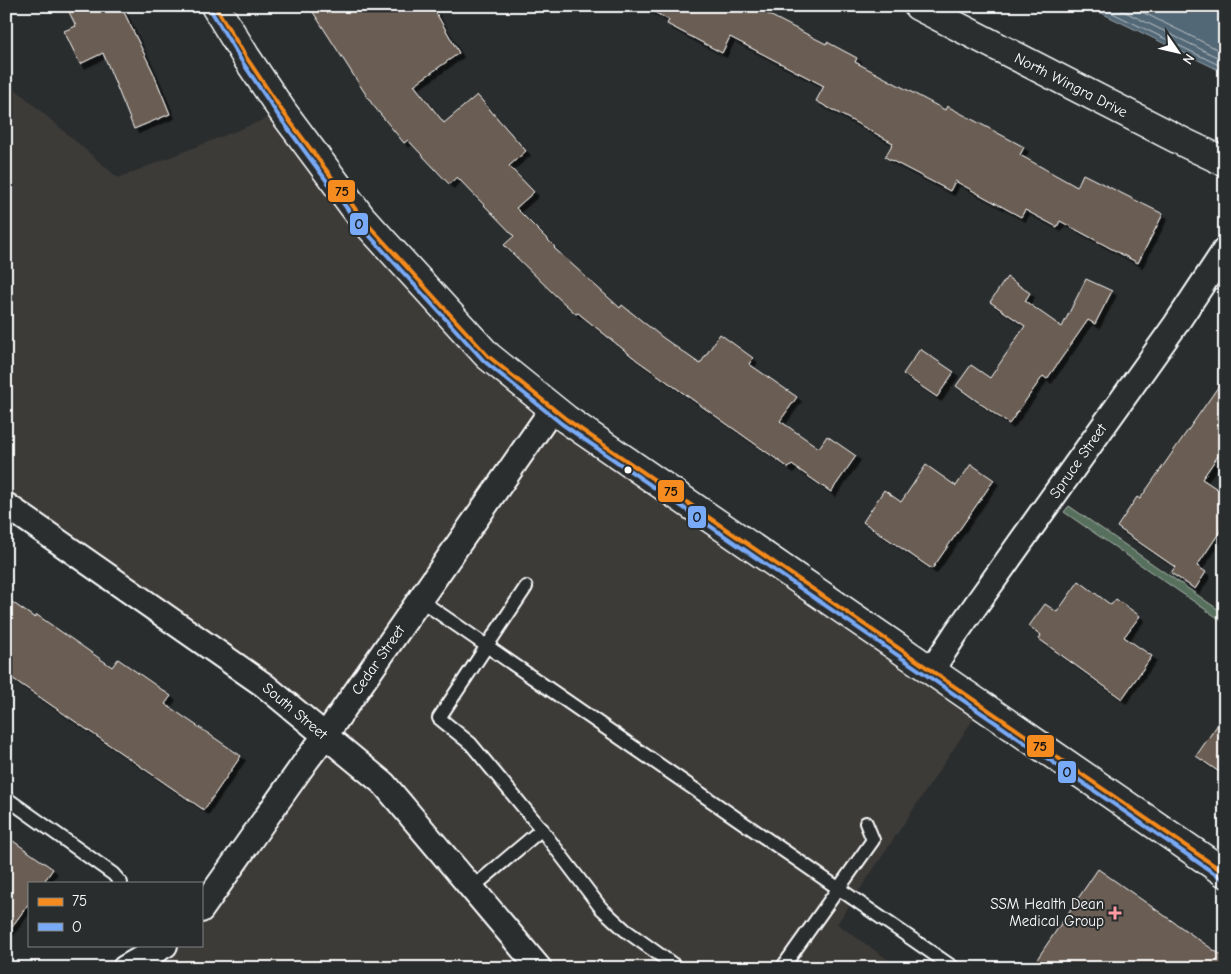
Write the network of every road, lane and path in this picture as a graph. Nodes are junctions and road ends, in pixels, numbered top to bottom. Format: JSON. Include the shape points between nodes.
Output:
{"nodes":[{"id":1,"x":214,"y":6,"type":"edge"},
{"id":2,"x":918,"y":6,"type":"edge"},
{"id":3,"x":1225,"y":162,"type":"edge"},
{"id":4,"x":1225,"y":250,"type":"edge"},
{"id":5,"x":553,"y":408,"type":"junction"},
{"id":6,"x":6,"y":505,"type":"edge"},
{"id":7,"x":526,"y":587,"type":"dead end"},
{"id":8,"x":420,"y":600,"type":"junction"},
{"id":9,"x":487,"y":646,"type":"junction"},
{"id":10,"x":932,"y":671,"type":"junction"},
{"id":11,"x":325,"y":736,"type":"junction"},
{"id":12,"x":6,"y":798,"type":"edge"},
{"id":13,"x":866,"y":823,"type":"dead end"},
{"id":14,"x":542,"y":829,"type":"junction"},
{"id":15,"x":1225,"y":873,"type":"edge"},
{"id":16,"x":121,"y":882,"type":"edge"},
{"id":17,"x":472,"y":888,"type":"junction"},
{"id":18,"x":838,"y":888,"type":"junction"},
{"id":19,"x":202,"y":909,"type":"edge"},
{"id":20,"x":161,"y":946,"type":"edge"},
{"id":21,"x":953,"y":967,"type":"edge"},
{"id":22,"x":125,"y":968,"type":"edge"},
{"id":23,"x":539,"y":968,"type":"edge"},
{"id":24,"x":678,"y":968,"type":"edge"},
{"id":25,"x":782,"y":968,"type":"edge"}],
"edges":[{"from":1,"to":5,"type":"main road","via":[[283,112],[362,218],[488,356]]},
{"from":2,"to":3,"type":"main road","name":"North Wingra Drive"},
{"from":4,"to":10,"type":"street","name":"Spruce Street"},
{"from":5,"to":8,"type":"street","name":"Cedar Street"},
{"from":5,"to":10,"type":"main road"},
{"from":6,"to":11,"type":"street","name":"South Street","via":[[260,682]]},
{"from":7,"to":9,"type":"lane"},
{"from":8,"to":9,"type":"lane"},
{"from":8,"to":11,"type":"street","name":"Cedar Street"},
{"from":9,"to":14,"type":"lane","via":[[439,718],[471,744]]},
{"from":9,"to":18,"type":"lane"},
{"from":10,"to":15,"type":"main road"},
{"from":11,"to":17,"type":"street","name":"South Street","via":[[384,784]]},
{"from":11,"to":19,"type":"street","name":"Cedar Street"},
{"from":12,"to":16,"type":"lane"},
{"from":13,"to":18,"type":"lane","via":[[873,840]]},
{"from":14,"to":17,"type":"lane"},
{"from":14,"to":24,"type":"lane","via":[[601,908],[625,930]]},
{"from":17,"to":23,"type":"street","name":"South Street"},
{"from":18,"to":21,"type":"lane"},
{"from":18,"to":25,"type":"lane"},
{"from":20,"to":22,"type":"street"}]}
